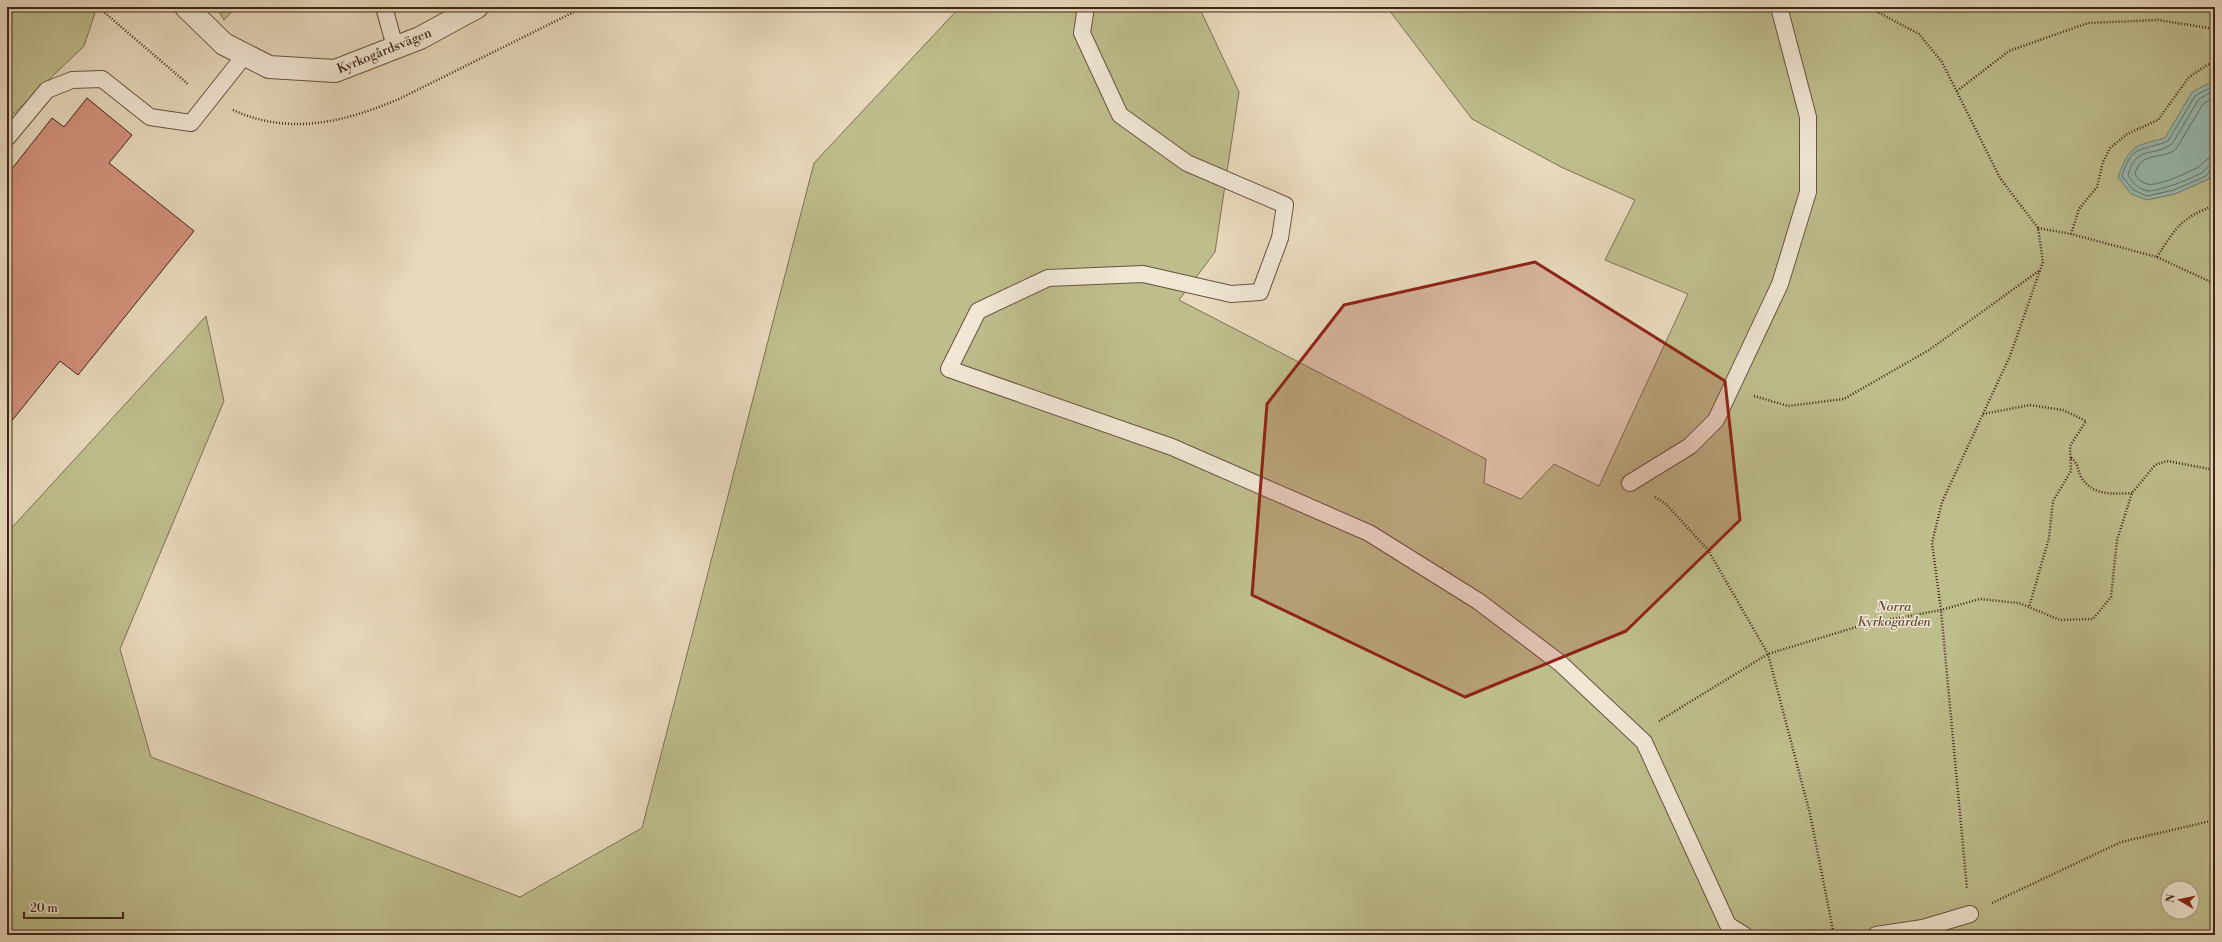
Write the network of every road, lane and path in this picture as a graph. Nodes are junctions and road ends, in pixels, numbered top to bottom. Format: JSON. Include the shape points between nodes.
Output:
{"nodes":[{"id":1,"x":186,"y":7,"type":"edge"},
{"id":2,"x":384,"y":7,"type":"edge"},
{"id":3,"x":478,"y":7,"type":"edge"},
{"id":4,"x":1086,"y":7,"type":"edge"},
{"id":5,"x":1779,"y":7,"type":"edge"},
{"id":6,"x":1868,"y":7,"type":"edge"},
{"id":7,"x":2215,"y":29,"type":"edge"},
{"id":8,"x":395,"y":47,"type":"junction"},
{"id":9,"x":245,"y":55,"type":"junction"},
{"id":10,"x":2215,"y":60,"type":"edge"},
{"id":11,"x":1957,"y":92,"type":"junction"},
{"id":12,"x":7,"y":138,"type":"edge"},
{"id":13,"x":2215,"y":205,"type":"edge"},
{"id":14,"x":2038,"y":228,"type":"junction"},
{"id":15,"x":2071,"y":234,"type":"junction"},
{"id":16,"x":2157,"y":257,"type":"junction"},
{"id":17,"x":2041,"y":269,"type":"junction"},
{"id":18,"x":2215,"y":284,"type":"edge"},
{"id":19,"x":1731,"y":389,"type":"junction"},
{"id":20,"x":1982,"y":414,"type":"junction"},
{"id":21,"x":2071,"y":458,"type":"junction"},
{"id":22,"x":2215,"y":470,"type":"edge"},
{"id":23,"x":1630,"y":483,"type":"joint"},
{"id":24,"x":2132,"y":492,"type":"junction"},
{"id":25,"x":2029,"y":607,"type":"junction"},
{"id":26,"x":1941,"y":610,"type":"junction"},
{"id":27,"x":1768,"y":654,"type":"junction"},
{"id":28,"x":1636,"y":735,"type":"junction"},
{"id":29,"x":2215,"y":820,"type":"edge"},
{"id":30,"x":1970,"y":914,"type":"junction"},
{"id":31,"x":1744,"y":935,"type":"edge"},
{"id":32,"x":1834,"y":935,"type":"edge"},
{"id":33,"x":1876,"y":935,"type":"edge"}],
"edges":[{"from":1,"to":9,"type":"street","name":"Kyrkogårdsvägen","via":[[224,44]]},
{"from":2,"to":8,"type":"lane"},
{"from":3,"to":8,"type":"street","name":"Kyrkogårdsvägen","via":[[420,38]]},
{"from":4,"to":28,"type":"lane","via":[[1082,32],[1120,115],[1188,163],[1285,205],[1280,238],[1260,292],[1231,294],[1143,274],[1048,278],[978,311],[949,369],[1172,447],[1369,533],[1478,601],[1560,663]]},
{"from":5,"to":19,"type":"lane","via":[[1808,117],[1808,192],[1780,284]]},
{"from":6,"to":11,"type":"path","via":[[1919,34],[1942,62]]},
{"from":7,"to":11,"type":"path","via":[[2158,20],[2088,23],[2008,51]]},
{"from":8,"to":9,"type":"street","name":"Kyrkogårdsvägen","via":[[335,71],[269,67]]},
{"from":9,"to":12,"type":"lane","via":[[191,123],[150,117],[102,79],[72,80],[47,90]]},
{"from":10,"to":15,"type":"path","via":[[2189,77],[2158,120],[2127,134],[2110,148],[2096,187],[2079,209]]},
{"from":11,"to":14,"type":"path","via":[[2000,178]]},
{"from":13,"to":16,"type":"path","via":[[2194,213],[2177,226]]},
{"from":14,"to":15,"type":"path"},
{"from":14,"to":17,"type":"path","via":[[2043,262]]},
{"from":15,"to":16,"type":"path"},
{"from":16,"to":18,"type":"path"},
{"from":17,"to":19,"type":"path","via":[[1929,350],[1844,399],[1788,406]]},
{"from":17,"to":20,"type":"path","via":[[2010,356]]},
{"from":19,"to":23,"type":"lane","via":[[1716,420],[1690,446]]},
{"from":20,"to":21,"type":"path","via":[[2030,405],[2063,410],[2086,421],[2070,446]]},
{"from":20,"to":26,"type":"path","via":[[1942,502],[1932,543]]},
{"from":21,"to":24,"type":"path","via":[[2077,462],[2081,476],[2094,490],[2108,495]]},
{"from":21,"to":25,"type":"path","via":[[2071,471],[2053,501],[2049,538]]},
{"from":22,"to":24,"type":"path","via":[[2168,461],[2155,465]]},
{"from":23,"to":27,"type":"path","via":[[1666,504],[1708,550]]},
{"from":24,"to":25,"type":"path","via":[[2117,540],[2111,597],[2093,619],[2060,620]]},
{"from":25,"to":26,"type":"path","via":[[2019,603],[1980,598]]},
{"from":26,"to":27,"type":"path","via":[[1866,624]]},
{"from":26,"to":30,"type":"path"},
{"from":27,"to":28,"type":"path"},
{"from":27,"to":32,"type":"path","via":[[1810,814]]},
{"from":28,"to":31,"type":"lane","via":[[1644,742],[1728,925]]},
{"from":29,"to":30,"type":"path","via":[[2120,842]]},
{"from":30,"to":33,"type":"lane","via":[[1923,928]]}]}
